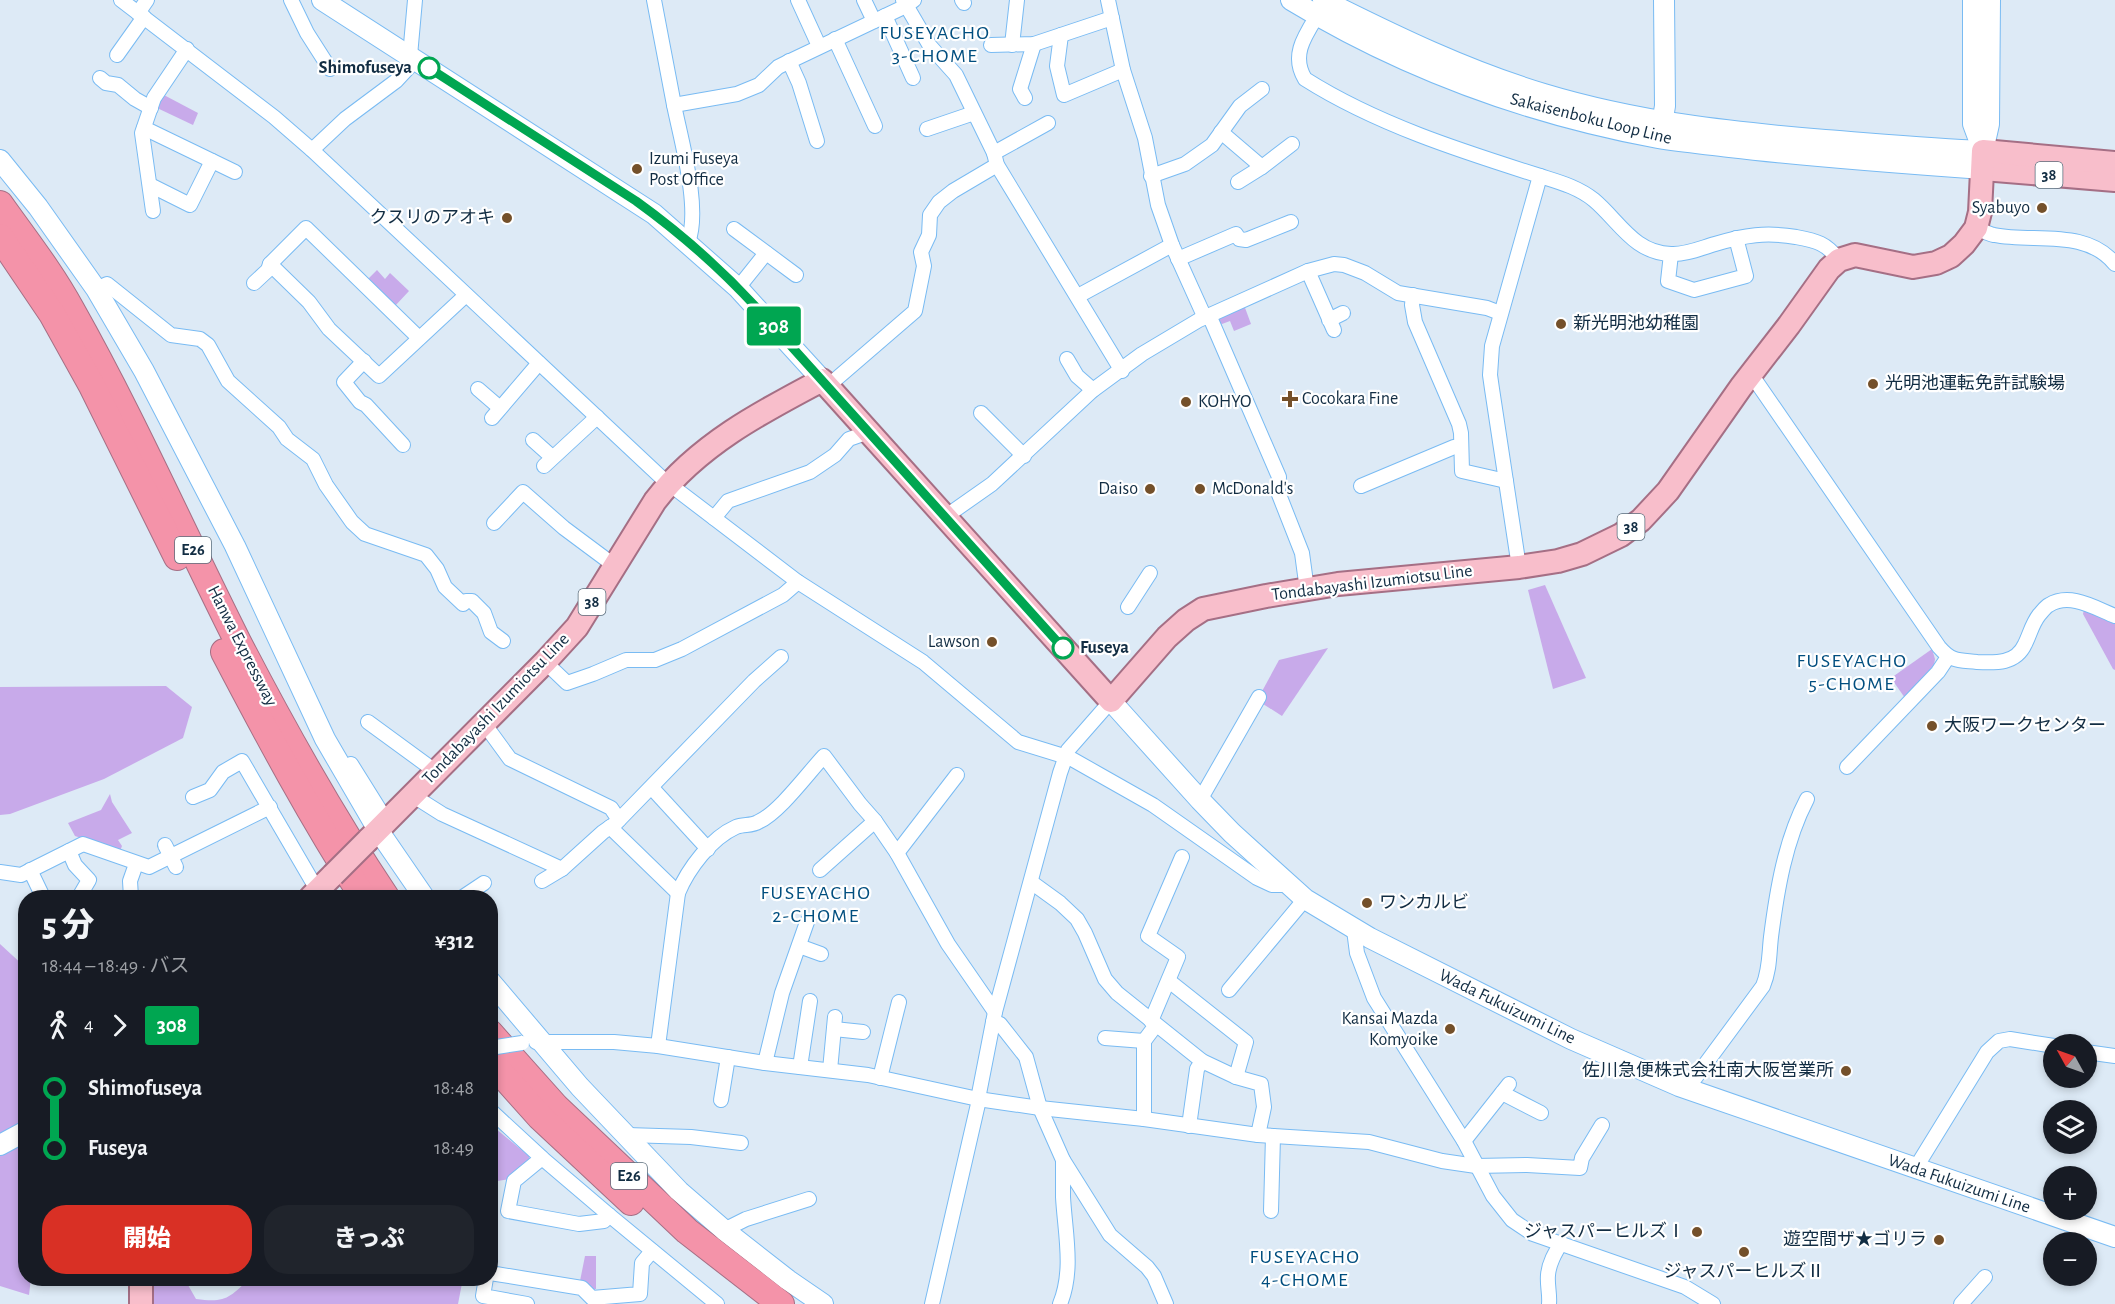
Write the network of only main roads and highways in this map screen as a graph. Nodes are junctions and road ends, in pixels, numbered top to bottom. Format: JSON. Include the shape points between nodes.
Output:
{"nodes":[{"id":1,"x":322,"y":0,"type":"edge"},
{"id":2,"x":1291,"y":0,"type":"edge"},
{"id":3,"x":1664,"y":0,"type":"edge"},
{"id":4,"x":1973,"y":0,"type":"edge"},
{"id":5,"x":1990,"y":0,"type":"edge"},
{"id":6,"x":1320,"y":8,"type":"edge"},
{"id":7,"x":1661,"y":130,"type":"junction"},
{"id":8,"x":0,"y":160,"type":"edge"},
{"id":9,"x":1983,"y":160,"type":"junction"},
{"id":10,"x":2115,"y":164,"type":"edge"},
{"id":11,"x":2115,"y":180,"type":"edge"},
{"id":12,"x":0,"y":204,"type":"edge"},
{"id":13,"x":0,"y":237,"type":"edge"},
{"id":14,"x":825,"y":383,"type":"junction"},
{"id":15,"x":1111,"y":701,"type":"junction"},
{"id":16,"x":378,"y":829,"type":"junction"},
{"id":17,"x":322,"y":890,"type":"edge"},
{"id":18,"x":359,"y":890,"type":"edge"},
{"id":19,"x":382,"y":890,"type":"edge"},
{"id":20,"x":419,"y":890,"type":"edge"},
{"id":21,"x":498,"y":990,"type":"edge"},
{"id":22,"x":498,"y":1042,"type":"edge"},
{"id":23,"x":498,"y":1070,"type":"edge"},
{"id":24,"x":18,"y":1135,"type":"edge"},
{"id":25,"x":0,"y":1145,"type":"edge"},
{"id":26,"x":2115,"y":1237,"type":"edge"},
{"id":27,"x":141,"y":1286,"type":"edge"},
{"id":28,"x":141,"y":1304,"type":"edge"},
{"id":29,"x":753,"y":1304,"type":"edge"},
{"id":30,"x":781,"y":1304,"type":"edge"},
{"id":31,"x":823,"y":1304,"type":"edge"}],
"edges":[{"from":1,"to":14,"type":"main road","via":[[654,214],[738,288]]},
{"from":2,"to":6,"type":"main road","name":"Sakaisenboku Loop Line"},
{"from":3,"to":7,"type":"main road","via":[[1665,106]]},
{"from":4,"to":9,"type":"main road","via":[[1973,124]]},
{"from":5,"to":9,"type":"main road","via":[[1989,124]]},
{"from":6,"to":7,"type":"main road","name":"Sakaisenboku Loop Line","via":[[1401,58],[1466,85],[1537,109]]},
{"from":7,"to":9,"type":"main road","name":"Sakaisenboku Loop Line","via":[[1766,136]]},
{"from":8,"to":16,"type":"main road","via":[[96,289],[144,371],[187,451],[325,739]]},
{"from":9,"to":10,"type":"main road","number":"38"},
{"from":9,"to":11,"type":"main road","number":"38"},
{"from":9,"to":15,"type":"main road","name":"Tondabayashi Izumiotsu Line","number":"38","via":[[1976,228],[1951,256],[1913,267],[1855,255],[1839,260],[1668,491],[1621,535],[1558,561],[1369,580],[1203,609],[1167,637]]},
{"from":12,"to":19,"type":"highway","name":"Hanwa Expressway","number":"E26","via":[[70,306],[110,379],[238,642]]},
{"from":13,"to":18,"type":"highway","name":"Hanwa Expressway","number":"E26","via":[[52,314],[92,386],[278,755]]},
{"from":14,"to":15,"type":"main road"},
{"from":14,"to":16,"type":"main road","name":"Tondabayashi Izumiotsu Line","number":"38","via":[[735,428],[668,484],[577,627]]},
{"from":15,"to":26,"type":"main road","name":"Wada Fukuizumi Line","via":[[1232,833],[1305,899],[1354,930],[1571,1039],[1687,1089]]},
{"from":16,"to":17,"type":"main road","name":"Tondabayashi Izumiotsu Line","number":"38","bridge":true},
{"from":16,"to":20,"type":"main road"},
{"from":21,"to":31,"type":"main road","via":[[580,1087],[679,1191]]},
{"from":22,"to":30,"type":"highway","number":"E26","via":[[556,1107],[679,1223]]},
{"from":23,"to":29,"type":"highway","number":"E26","via":[[540,1117],[675,1243]]},
{"from":24,"to":25,"type":"main road"},
{"from":27,"to":28,"type":"main road"}]}
